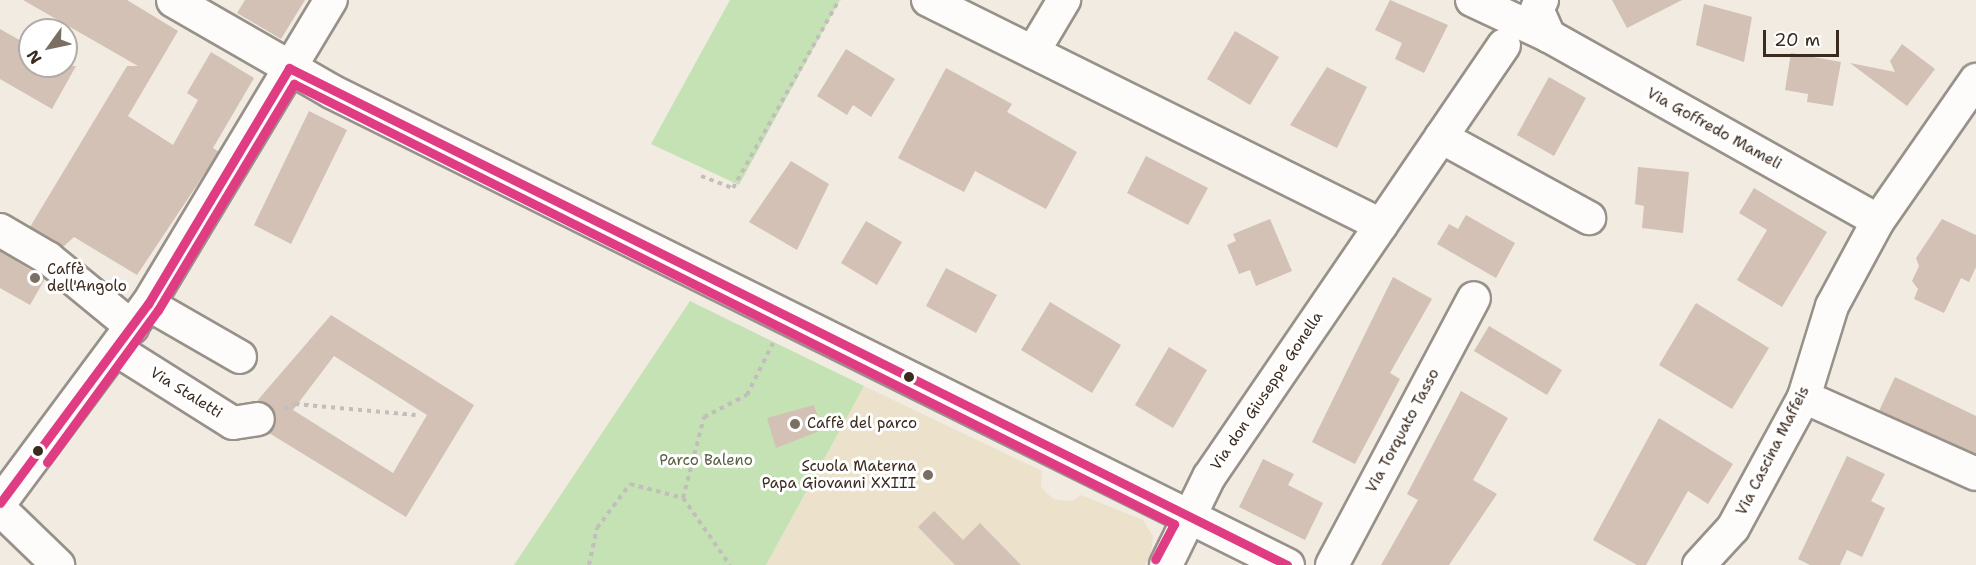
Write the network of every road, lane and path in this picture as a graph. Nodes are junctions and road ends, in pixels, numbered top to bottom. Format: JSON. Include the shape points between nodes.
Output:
{"nodes":[{"id":1,"x":173,"y":0,"type":"edge"},
{"id":2,"x":331,"y":0,"type":"edge"},
{"id":3,"x":839,"y":0,"type":"edge"},
{"id":4,"x":928,"y":0,"type":"edge"},
{"id":5,"x":1064,"y":0,"type":"edge"},
{"id":6,"x":1472,"y":0,"type":"edge"},
{"id":7,"x":1542,"y":0,"type":"edge"},
{"id":8,"x":1549,"y":36,"type":"junction"},
{"id":9,"x":1504,"y":45,"type":"dead end"},
{"id":10,"x":1033,"y":52,"type":"junction"},
{"id":11,"x":289,"y":68,"type":"junction"},
{"id":12,"x":1976,"y":80,"type":"edge"},
{"id":13,"x":1441,"y":137,"type":"junction"},
{"id":14,"x":701,"y":176,"type":"dead end"},
{"id":15,"x":1589,"y":218,"type":"dead end"},
{"id":16,"x":1878,"y":221,"type":"junction"},
{"id":17,"x":1382,"y":225,"type":"junction"},
{"id":18,"x":0,"y":230,"type":"edge"},
{"id":19,"x":1474,"y":298,"type":"dead end"},
{"id":20,"x":787,"y":315,"type":"junction"},
{"id":21,"x":133,"y":327,"type":"junction"},
{"id":22,"x":240,"y":357,"type":"dead end"},
{"id":23,"x":1804,"y":397,"type":"junction"},
{"id":24,"x":416,"y":415,"type":"dead end"},
{"id":25,"x":258,"y":419,"type":"joint"},
{"id":26,"x":1976,"y":474,"type":"edge"},
{"id":27,"x":684,"y":498,"type":"junction"},
{"id":28,"x":0,"y":503,"type":"edge"},
{"id":29,"x":0,"y":509,"type":"edge"},
{"id":30,"x":1190,"y":519,"type":"junction"},
{"id":31,"x":58,"y":565,"type":"edge"},
{"id":32,"x":589,"y":565,"type":"edge"},
{"id":33,"x":730,"y":565,"type":"edge"},
{"id":34,"x":1166,"y":565,"type":"edge"},
{"id":35,"x":1287,"y":565,"type":"edge"},
{"id":36,"x":1332,"y":565,"type":"edge"},
{"id":37,"x":1699,"y":565,"type":"edge"}],
"edges":[{"from":1,"to":11,"type":"street"},
{"from":2,"to":11,"type":"street"},
{"from":3,"to":14,"type":"path","via":[[734,189]]},
{"from":4,"to":10,"type":"street"},
{"from":5,"to":10,"type":"street"},
{"from":6,"to":8,"type":"street","name":"Via Goffredo Mameli"},
{"from":7,"to":8,"type":"street","via":[[1537,9]]},
{"from":8,"to":16,"type":"street","name":"Via Goffredo Mameli"},
{"from":9,"to":13,"type":"street","name":"Via don Giuseppe Gonella"},
{"from":10,"to":17,"type":"street"},
{"from":11,"to":20,"type":"street"},
{"from":11,"to":21,"type":"street"},
{"from":12,"to":16,"type":"street","name":"Via Cascina Maffeis"},
{"from":13,"to":15,"type":"street"},
{"from":13,"to":17,"type":"street","name":"Via don Giuseppe Gonella"},
{"from":16,"to":23,"type":"street","name":"Via Cascina Maffeis","via":[[1832,306]]},
{"from":17,"to":30,"type":"street","name":"Via don Giuseppe Gonella","via":[[1209,477]]},
{"from":18,"to":21,"type":"street","via":[[48,258]]},
{"from":19,"to":36,"type":"street","name":"Via Torquato Tasso"},
{"from":20,"to":27,"type":"path","via":[[747,395],[704,417]]},
{"from":20,"to":30,"type":"street"},
{"from":21,"to":22,"type":"street"},
{"from":21,"to":25,"type":"street","name":"Via Staletti","via":[[233,423]]},
{"from":21,"to":28,"type":"street"},
{"from":23,"to":26,"type":"street"},
{"from":23,"to":37,"type":"street","name":"Via Cascina Maffeis","via":[[1733,528]]},
{"from":24,"to":25,"type":"path","via":[[295,404]]},
{"from":27,"to":32,"type":"path","via":[[630,484],[597,528]]},
{"from":27,"to":33,"type":"path"},
{"from":29,"to":31,"type":"street"},
{"from":30,"to":34,"type":"street","name":"Via don Giuseppe Gonella"},
{"from":30,"to":35,"type":"street"}]}
